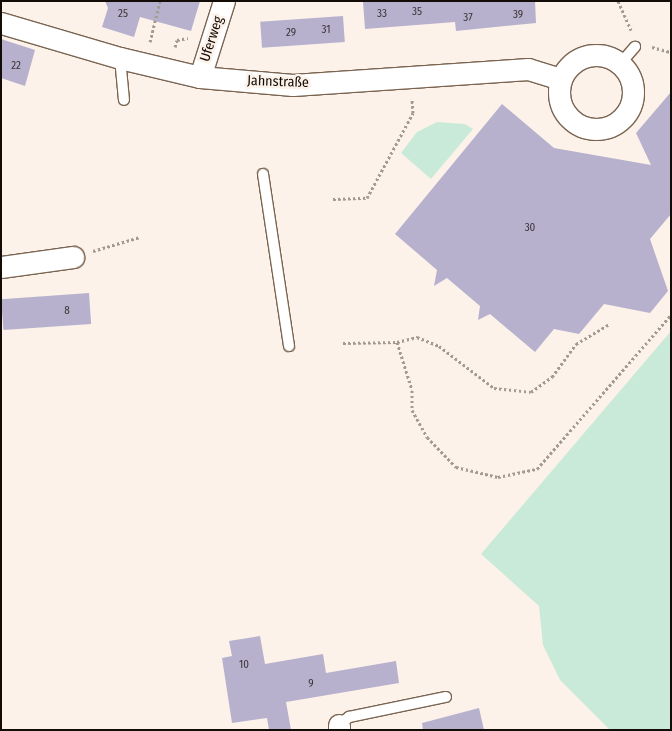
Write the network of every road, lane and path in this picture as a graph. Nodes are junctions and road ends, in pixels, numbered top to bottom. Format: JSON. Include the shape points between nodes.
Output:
{"nodes":[{"id":1,"x":160,"y":1,"type":"edge"},
{"id":2,"x":224,"y":1,"type":"edge"},
{"id":3,"x":618,"y":1,"type":"edge"},
{"id":4,"x":1,"y":23,"type":"edge"},
{"id":5,"x":152,"y":34,"type":"dead end"},
{"id":6,"x":635,"y":47,"type":"joint"},
{"id":7,"x":120,"y":58,"type":"junction"},
{"id":8,"x":620,"y":64,"type":"junction"},
{"id":9,"x":411,"y":76,"type":"junction"},
{"id":10,"x":200,"y":77,"type":"junction"},
{"id":11,"x":561,"y":79,"type":"junction"},
{"id":12,"x":124,"y":100,"type":"dead end"},
{"id":13,"x":263,"y":174,"type":"dead end"},
{"id":14,"x":333,"y":199,"type":"dead end"},
{"id":15,"x":140,"y":237,"type":"dead end"},
{"id":16,"x":73,"y":256,"type":"joint"},
{"id":17,"x":1,"y":267,"type":"edge"},
{"id":18,"x":671,"y":315,"type":"edge"},
{"id":19,"x":608,"y":324,"type":"dead end"},
{"id":20,"x":397,"y":342,"type":"junction"},
{"id":21,"x":343,"y":343,"type":"dead end"},
{"id":22,"x":289,"y":346,"type":"dead end"},
{"id":23,"x":446,"y":697,"type":"dead end"},
{"id":24,"x":339,"y":728,"type":"edge"}],
"edges":[{"from":1,"to":5,"type":"path"},
{"from":2,"to":10,"type":"street","name":"Uferweg"},
{"from":3,"to":6,"type":"path"},
{"from":4,"to":7,"type":"street","name":"Jahnstraße"},
{"from":6,"to":8,"type":"lane"},
{"from":7,"to":10,"type":"street","name":"Jahnstraße"},
{"from":7,"to":12,"type":"lane"},
{"from":8,"to":11,"type":"street","via":[[610,58],[587,56],[576,61]]},
{"from":8,"to":11,"type":"street","via":[[632,84],[633,96],[623,118],[604,129],[582,127],[565,113],[558,91]]},
{"from":9,"to":10,"type":"street","name":"Jahnstraße","via":[[293,85]]},
{"from":9,"to":11,"type":"street","name":"Jahnstraße","via":[[528,69]]},
{"from":9,"to":14,"type":"path","via":[[413,113],[367,198]]},
{"from":13,"to":22,"type":"lane"},
{"from":15,"to":16,"type":"path"},
{"from":16,"to":17,"type":"street"},
{"from":18,"to":20,"type":"path","via":[[537,469],[498,477],[456,467],[427,436],[412,410],[412,390]]},
{"from":19,"to":20,"type":"path","via":[[576,344],[552,377],[531,392],[494,388],[439,346],[417,337]]},
{"from":20,"to":21,"type":"path"},
{"from":23,"to":24,"type":"lane","via":[[349,717]]}]}
